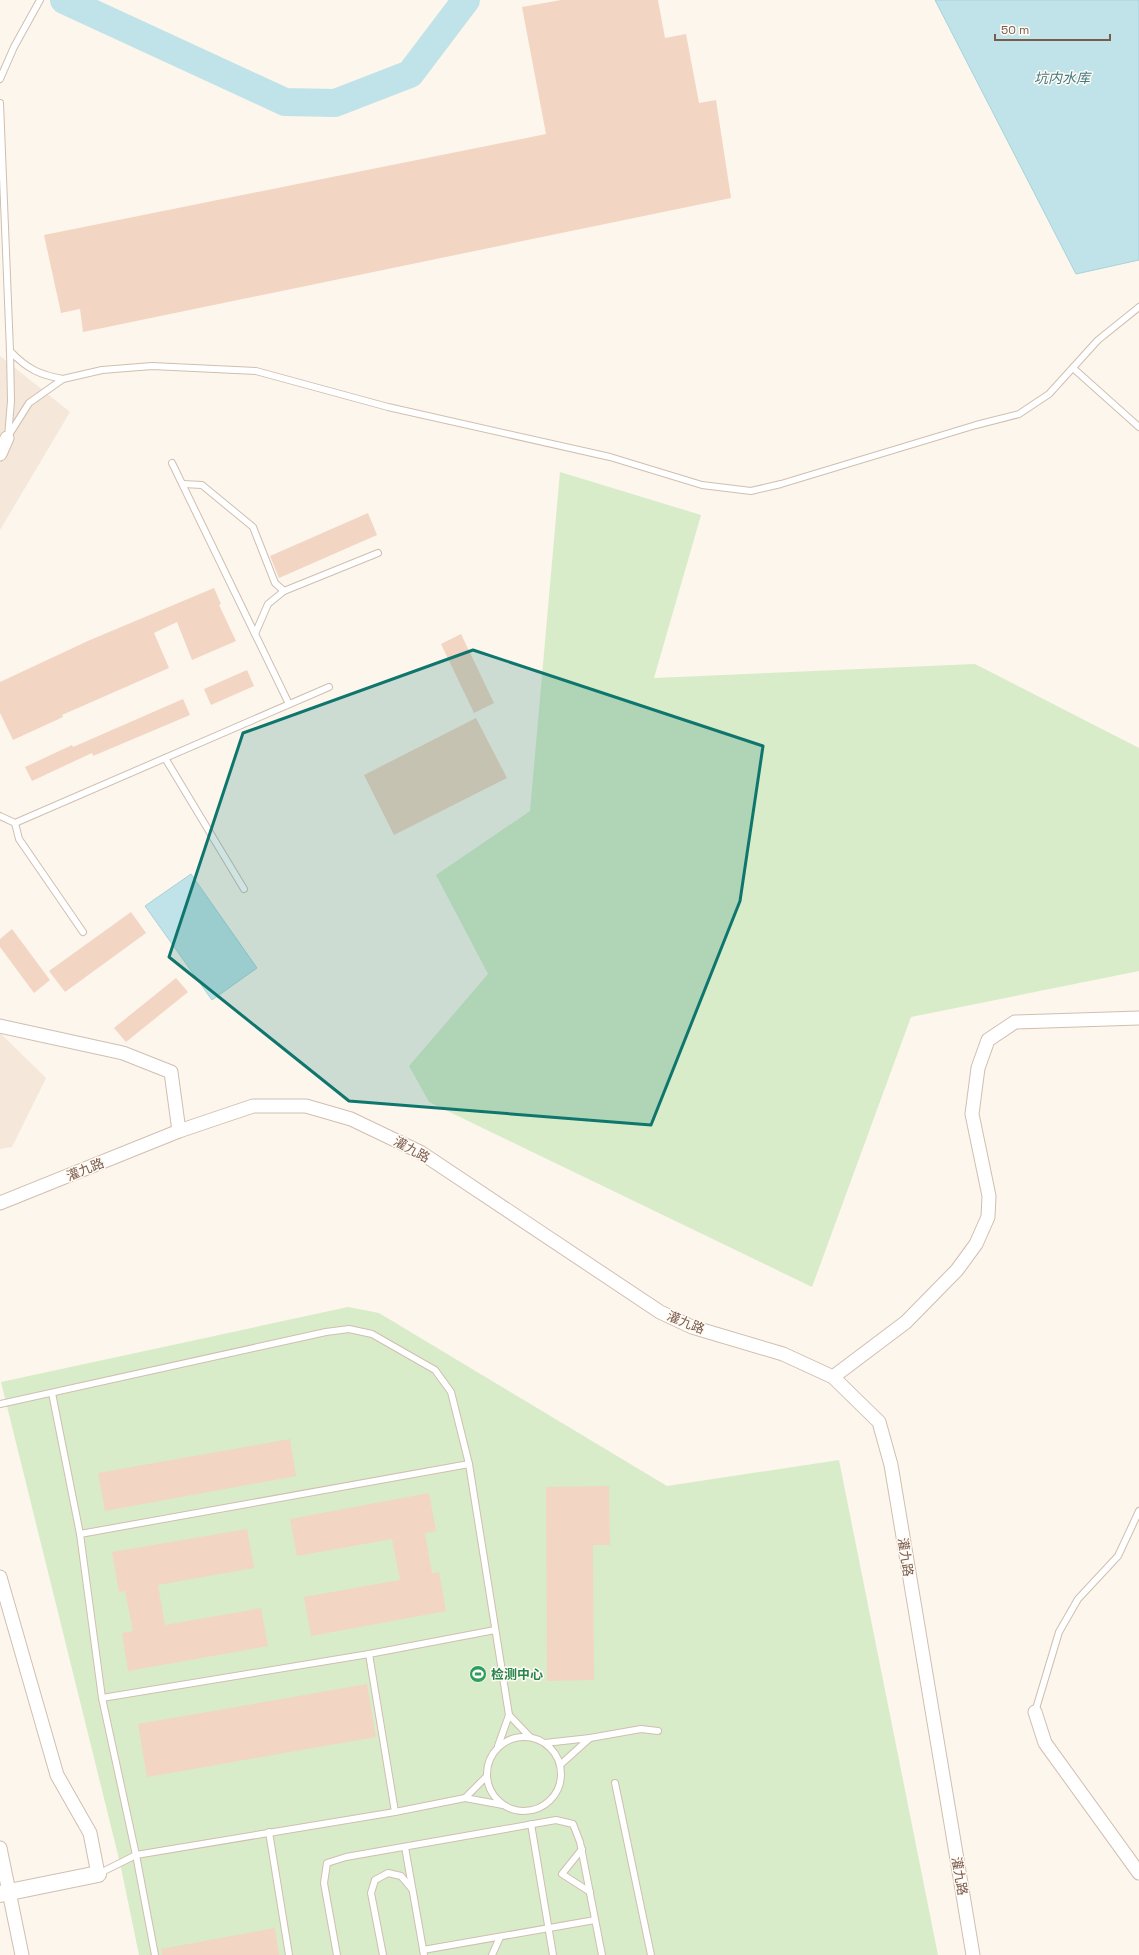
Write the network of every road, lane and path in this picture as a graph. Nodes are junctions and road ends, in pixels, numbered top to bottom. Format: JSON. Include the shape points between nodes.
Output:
{"nodes":[{"id":1,"x":40,"y":0,"type":"edge"},
{"id":2,"x":0,"y":79,"type":"edge"},
{"id":3,"x":0,"y":103,"type":"edge"},
{"id":4,"x":1139,"y":307,"type":"edge"},
{"id":5,"x":10,"y":351,"type":"junction"},
{"id":6,"x":1073,"y":368,"type":"junction"},
{"id":7,"x":63,"y":379,"type":"junction"},
{"id":8,"x":1139,"y":427,"type":"edge"},
{"id":9,"x":7,"y":438,"type":"junction"},
{"id":10,"x":0,"y":454,"type":"edge"},
{"id":11,"x":172,"y":463,"type":"dead end"},
{"id":12,"x":183,"y":484,"type":"junction"},
{"id":13,"x":378,"y":553,"type":"dead end"},
{"id":14,"x":284,"y":591,"type":"junction"},
{"id":15,"x":255,"y":634,"type":"junction"},
{"id":16,"x":329,"y":687,"type":"dead end"},
{"id":17,"x":289,"y":704,"type":"junction"},
{"id":18,"x":165,"y":758,"type":"junction"},
{"id":19,"x":0,"y":816,"type":"edge"},
{"id":20,"x":15,"y":823,"type":"junction"},
{"id":21,"x":244,"y":889,"type":"dead end"},
{"id":22,"x":83,"y":932,"type":"dead end"},
{"id":23,"x":1139,"y":1018,"type":"edge"},
{"id":24,"x":0,"y":1026,"type":"edge"},
{"id":25,"x":179,"y":1131,"type":"junction"},
{"id":26,"x":0,"y":1204,"type":"edge"},
{"id":27,"x":834,"y":1377,"type":"junction"},
{"id":28,"x":52,"y":1392,"type":"junction"},
{"id":29,"x":0,"y":1404,"type":"edge"},
{"id":30,"x":469,"y":1464,"type":"junction"},
{"id":31,"x":1139,"y":1511,"type":"edge"},
{"id":32,"x":80,"y":1534,"type":"junction"},
{"id":33,"x":0,"y":1577,"type":"edge"},
{"id":34,"x":495,"y":1630,"type":"junction"},
{"id":35,"x":369,"y":1654,"type":"junction"},
{"id":36,"x":102,"y":1698,"type":"junction"},
{"id":37,"x":1035,"y":1712,"type":"joint"},
{"id":38,"x":509,"y":1715,"type":"junction"},
{"id":39,"x":658,"y":1731,"type":"dead end"},
{"id":40,"x":530,"y":1737,"type":"junction"},
{"id":41,"x":590,"y":1738,"type":"junction"},
{"id":42,"x":545,"y":1742,"type":"junction"},
{"id":43,"x":498,"y":1746,"type":"junction"},
{"id":44,"x":560,"y":1765,"type":"junction"},
{"id":45,"x":486,"y":1777,"type":"junction"},
{"id":46,"x":615,"y":1783,"type":"dead end"},
{"id":47,"x":465,"y":1798,"type":"junction"},
{"id":48,"x":504,"y":1805,"type":"junction"},
{"id":49,"x":395,"y":1812,"type":"junction"},
{"id":50,"x":530,"y":1824,"type":"junction"},
{"id":51,"x":269,"y":1832,"type":"junction"},
{"id":52,"x":404,"y":1846,"type":"junction"},
{"id":53,"x":0,"y":1848,"type":"edge"},
{"id":54,"x":582,"y":1849,"type":"junction"},
{"id":55,"x":136,"y":1855,"type":"junction"},
{"id":56,"x":1139,"y":1873,"type":"edge"},
{"id":57,"x":98,"y":1874,"type":"junction"},
{"id":58,"x":412,"y":1889,"type":"junction"},
{"id":59,"x":590,"y":1892,"type":"junction"},
{"id":60,"x":5,"y":1894,"type":"edge"},
{"id":61,"x":596,"y":1920,"type":"junction"},
{"id":62,"x":549,"y":1929,"type":"junction"},
{"id":63,"x":500,"y":1937,"type":"junction"},
{"id":64,"x":424,"y":1953,"type":"edge"},
{"id":65,"x":22,"y":1955,"type":"edge"},
{"id":66,"x":155,"y":1955,"type":"edge"},
{"id":67,"x":290,"y":1955,"type":"edge"},
{"id":68,"x":337,"y":1955,"type":"edge"},
{"id":69,"x":383,"y":1955,"type":"edge"},
{"id":70,"x":492,"y":1955,"type":"edge"},
{"id":71,"x":553,"y":1955,"type":"edge"},
{"id":72,"x":602,"y":1955,"type":"edge"},
{"id":73,"x":651,"y":1955,"type":"edge"},
{"id":74,"x":973,"y":1955,"type":"edge"}],
"edges":[{"from":1,"to":2,"type":"lane"},
{"from":3,"to":5,"type":"lane"},
{"from":4,"to":6,"type":"lane","via":[[1098,340]]},
{"from":5,"to":7,"type":"lane","via":[[21,363],[42,375]]},
{"from":5,"to":9,"type":"lane","via":[[11,401]]},
{"from":6,"to":7,"type":"lane","via":[[1049,394],[1019,414],[976,424],[751,491],[702,485],[610,457],[388,407],[256,371],[152,366],[102,370]]},
{"from":6,"to":8,"type":"lane"},
{"from":7,"to":9,"type":"lane","via":[[29,402]]},
{"from":9,"to":10,"type":"street"},
{"from":11,"to":12,"type":"lane"},
{"from":12,"to":14,"type":"lane","via":[[202,485],[253,527],[275,582]]},
{"from":12,"to":15,"type":"lane"},
{"from":13,"to":14,"type":"lane"},
{"from":14,"to":15,"type":"lane","via":[[268,604]]},
{"from":15,"to":17,"type":"lane"},
{"from":16,"to":17,"type":"lane"},
{"from":17,"to":18,"type":"lane"},
{"from":18,"to":20,"type":"lane"},
{"from":18,"to":21,"type":"lane"},
{"from":19,"to":20,"type":"lane"},
{"from":20,"to":22,"type":"lane","via":[[19,839]]},
{"from":23,"to":27,"type":"street","via":[[1015,1022],[988,1040],[978,1068],[972,1114],[989,1196],[988,1217],[976,1244],[957,1270],[906,1322]]},
{"from":24,"to":25,"type":"street","via":[[124,1053],[170,1072]]},
{"from":25,"to":26,"type":"street","name":"灌九路"},
{"from":25,"to":27,"type":"street","name":"灌九路","via":[[253,1106],[306,1106],[351,1119],[420,1152],[660,1312],[692,1327],[783,1354]]},
{"from":27,"to":74,"type":"street","name":"灌九路","via":[[879,1422],[891,1465]]},
{"from":28,"to":29,"type":"lane"},
{"from":28,"to":30,"type":"lane","via":[[349,1329],[372,1334],[435,1370],[452,1392]]},
{"from":28,"to":32,"type":"lane"},
{"from":30,"to":32,"type":"lane"},
{"from":30,"to":34,"type":"lane"},
{"from":31,"to":37,"type":"lane","via":[[1118,1556],[1078,1599],[1060,1632]]},
{"from":32,"to":36,"type":"lane"},
{"from":33,"to":57,"type":"street","via":[[57,1775],[90,1833]]},
{"from":34,"to":35,"type":"lane"},
{"from":34,"to":38,"type":"lane"},
{"from":35,"to":36,"type":"lane"},
{"from":35,"to":49,"type":"lane"},
{"from":36,"to":55,"type":"lane"},
{"from":37,"to":56,"type":"street","via":[[1045,1743]]},
{"from":38,"to":40,"type":"lane"},
{"from":38,"to":43,"type":"lane"},
{"from":39,"to":41,"type":"lane","via":[[641,1729]]},
{"from":40,"to":42,"type":"lane"},
{"from":40,"to":43,"type":"lane","via":[[518,1737]]},
{"from":41,"to":42,"type":"lane"},
{"from":41,"to":44,"type":"lane"},
{"from":42,"to":44,"type":"lane","via":[[552,1748]]},
{"from":43,"to":45,"type":"lane","via":[[491,1755]]},
{"from":44,"to":48,"type":"lane","via":[[559,1787],[546,1804],[525,1811],[514,1810]]},
{"from":45,"to":47,"type":"lane"},
{"from":45,"to":48,"type":"lane","via":[[495,1798]]},
{"from":46,"to":73,"type":"lane"},
{"from":47,"to":48,"type":"lane"},
{"from":47,"to":49,"type":"lane"},
{"from":49,"to":51,"type":"lane"},
{"from":50,"to":52,"type":"lane"},
{"from":50,"to":54,"type":"lane","via":[[556,1820],[573,1824]]},
{"from":50,"to":62,"type":"lane"},
{"from":51,"to":55,"type":"lane"},
{"from":51,"to":67,"type":"lane"},
{"from":52,"to":58,"type":"lane"},
{"from":52,"to":68,"type":"lane","via":[[327,1863],[324,1883]]},
{"from":53,"to":60,"type":"street"},
{"from":54,"to":59,"type":"lane"},
{"from":54,"to":59,"type":"lane","via":[[562,1874]]},
{"from":55,"to":57,"type":"lane"},
{"from":55,"to":66,"type":"lane"},
{"from":57,"to":60,"type":"street"},
{"from":58,"to":64,"type":"lane"},
{"from":58,"to":69,"type":"lane","via":[[402,1876],[388,1873],[375,1880],[371,1893]]},
{"from":59,"to":61,"type":"lane"},
{"from":60,"to":65,"type":"street"},
{"from":61,"to":62,"type":"lane"},
{"from":61,"to":72,"type":"lane"},
{"from":62,"to":63,"type":"lane"},
{"from":62,"to":71,"type":"lane"},
{"from":63,"to":64,"type":"lane"},
{"from":63,"to":70,"type":"lane"}]}
